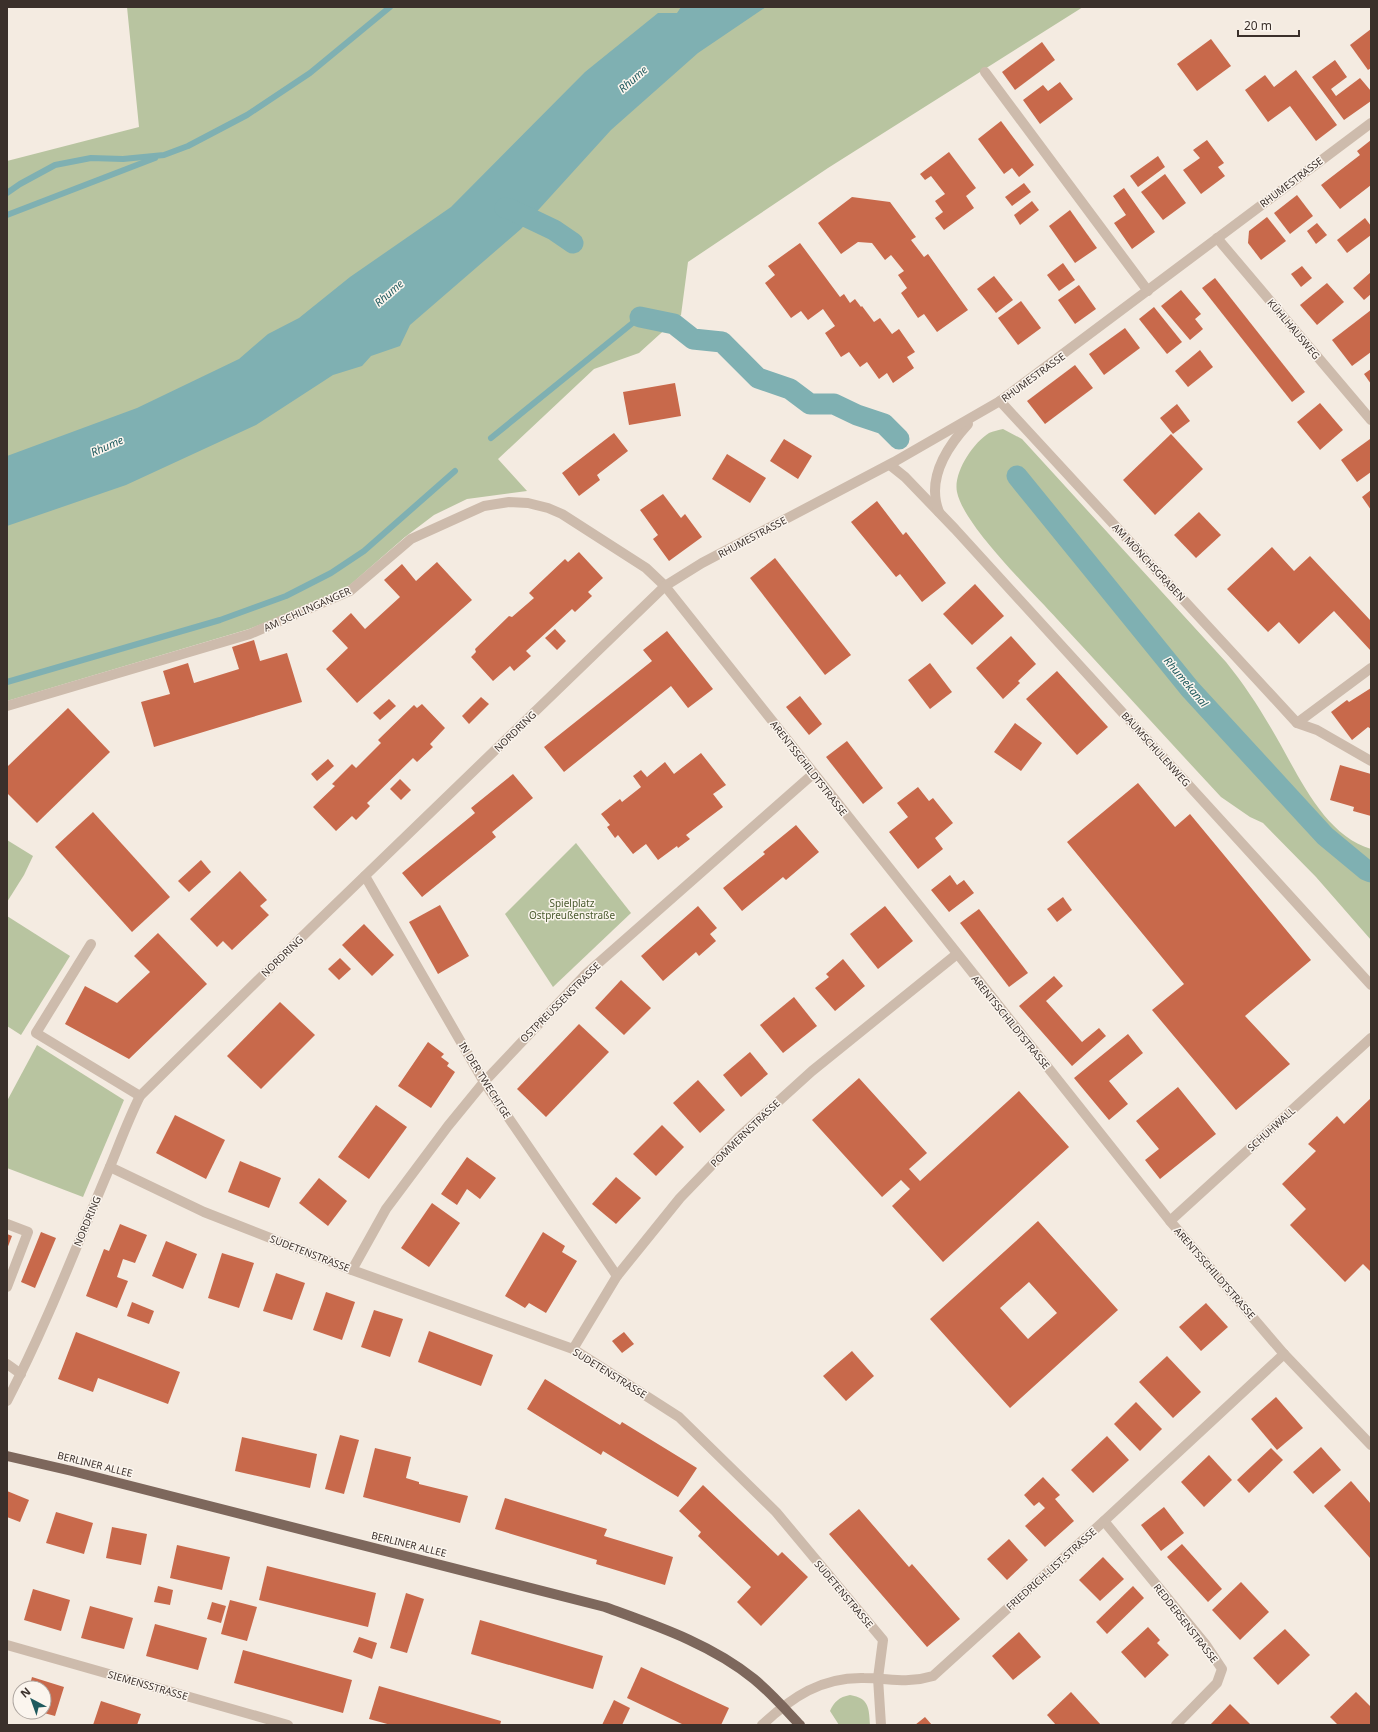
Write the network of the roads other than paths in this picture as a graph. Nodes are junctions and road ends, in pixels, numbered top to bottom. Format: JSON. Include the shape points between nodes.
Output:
{"nodes":[{"id":1,"x":985,"y":72,"type":"dead end"},
{"id":2,"x":1371,"y":123,"type":"edge"},
{"id":3,"x":1217,"y":238,"type":"junction"},
{"id":4,"x":1148,"y":290,"type":"junction"},
{"id":5,"x":1000,"y":402,"type":"junction"},
{"id":6,"x":975,"y":417,"type":"junction"},
{"id":7,"x":1371,"y":420,"type":"edge"},
{"id":8,"x":890,"y":465,"type":"junction"},
{"id":9,"x":940,"y":513,"type":"junction"},
{"id":10,"x":665,"y":586,"type":"junction"},
{"id":11,"x":1371,"y":668,"type":"edge"},
{"id":12,"x":7,"y":706,"type":"edge"},
{"id":13,"x":1297,"y":723,"type":"junction"},
{"id":14,"x":1371,"y":761,"type":"edge"},
{"id":15,"x":813,"y":774,"type":"junction"},
{"id":16,"x":365,"y":876,"type":"junction"},
{"id":17,"x":91,"y":944,"type":"dead end"},
{"id":18,"x":957,"y":954,"type":"junction"},
{"id":19,"x":1371,"y":985,"type":"edge"},
{"id":20,"x":1371,"y":1038,"type":"edge"},
{"id":21,"x":484,"y":1082,"type":"junction"},
{"id":22,"x":140,"y":1096,"type":"junction"},
{"id":23,"x":110,"y":1167,"type":"junction"},
{"id":24,"x":1170,"y":1221,"type":"junction"},
{"id":25,"x":7,"y":1224,"type":"edge"},
{"id":26,"x":352,"y":1270,"type":"junction"},
{"id":27,"x":617,"y":1276,"type":"junction"},
{"id":28,"x":7,"y":1287,"type":"edge"},
{"id":29,"x":573,"y":1349,"type":"junction"},
{"id":30,"x":1284,"y":1354,"type":"junction"},
{"id":31,"x":7,"y":1364,"type":"edge"},
{"id":32,"x":21,"y":1374,"type":"junction"},
{"id":33,"x":7,"y":1401,"type":"edge"},
{"id":34,"x":1371,"y":1445,"type":"edge"},
{"id":35,"x":7,"y":1456,"type":"edge"},
{"id":36,"x":1104,"y":1521,"type":"junction"},
{"id":37,"x":7,"y":1645,"type":"edge"},
{"id":38,"x":878,"y":1678,"type":"junction"},
{"id":39,"x":782,"y":1706,"type":"junction"},
{"id":40,"x":288,"y":1725,"type":"edge"},
{"id":41,"x":762,"y":1725,"type":"edge"},
{"id":42,"x":800,"y":1725,"type":"edge"},
{"id":43,"x":881,"y":1725,"type":"edge"},
{"id":44,"x":1176,"y":1725,"type":"edge"}],
"edges":[{"from":1,"to":4,"type":"street"},
{"from":2,"to":3,"type":"street","name":"RHUMESTRASSE"},
{"from":3,"to":4,"type":"street","name":"RHUMESTRASSE"},
{"from":3,"to":7,"type":"street","name":"KÜHLHAUSWEG"},
{"from":4,"to":5,"type":"street","name":"RHUMESTRASSE"},
{"from":5,"to":6,"type":"street","name":"RHUMESTRASSE"},
{"from":5,"to":13,"type":"street","name":"AM MÖNCHSGRABEN"},
{"from":6,"to":8,"type":"street","name":"RHUMESTRASSE"},
{"from":6,"to":9,"type":"street","name":"BAUMSCHULENWEG","via":[[957,437],[940,465],[935,489]]},
{"from":8,"to":9,"type":"street","name":"BAUMSCHULENWEG"},
{"from":8,"to":10,"type":"street","name":"RHUMESTRASSE","via":[[702,563]]},
{"from":9,"to":19,"type":"street","name":"BAUMSCHULENWEG"},
{"from":10,"to":12,"type":"street","name":"AM SCHLINGANGER","via":[[646,568],[562,514],[528,503],[509,502],[484,506],[411,539],[350,591],[250,634]]},
{"from":10,"to":15,"type":"street","name":"ARENTSSCHILDTSTRASSE"},
{"from":10,"to":16,"type":"street","name":"NORDRING"},
{"from":11,"to":13,"type":"street"},
{"from":13,"to":14,"type":"street","name":"AM MÖNCHSGRABEN","via":[[1317,730]]},
{"from":15,"to":18,"type":"street","name":"ARENTSSCHILDTSTRASSE"},
{"from":15,"to":21,"type":"street","name":"OSTPREUSSENSTRASSE","via":[[586,974]]},
{"from":16,"to":21,"type":"street","name":"IN DER TWECHTGE"},
{"from":16,"to":22,"type":"street","name":"NORDRING"},
{"from":17,"to":22,"type":"street","via":[[36,1033]]},
{"from":18,"to":24,"type":"street","name":"ARENTSSCHILDTSTRASSE"},
{"from":18,"to":27,"type":"street","name":"POMMERNSTRASSE","via":[[812,1071],[739,1137],[680,1198]]},
{"from":20,"to":24,"type":"street","name":"SCHUHWALL"},
{"from":21,"to":26,"type":"street","name":"OSTPREUSSENSTRASSE","via":[[386,1209]]},
{"from":21,"to":27,"type":"street","name":"IN DER TWECHTGE"},
{"from":22,"to":23,"type":"street","name":"NORDRING"},
{"from":23,"to":26,"type":"street","name":"SUDETENSTRASSE","via":[[204,1212]]},
{"from":23,"to":32,"type":"street","name":"NORDRING"},
{"from":24,"to":30,"type":"street","name":"ARENTSSCHILDTSTRASSE"},
{"from":25,"to":28,"type":"street","via":[[28,1232]]},
{"from":26,"to":29,"type":"street","name":"SUDETENSTRASSE"},
{"from":27,"to":29,"type":"street","name":"POMMERNSTRASSE"},
{"from":29,"to":38,"type":"street","name":"SUDETENSTRASSE","via":[[679,1417],[776,1512],[883,1640]]},
{"from":30,"to":34,"type":"street","name":"ARENTSSCHILDTSTRASSE"},
{"from":30,"to":36,"type":"street","name":"FRIEDRICH-LIST-STRASSE"},
{"from":31,"to":32,"type":"street"},
{"from":32,"to":33,"type":"street","name":"NORDRING"},
{"from":35,"to":39,"type":"main road","name":"BERLINER ALLEE","via":[[79,1472],[605,1607],[670,1630],[706,1648],[754,1679]]},
{"from":36,"to":38,"type":"street","name":"FRIEDRICH-LIST-STRASSE","via":[[934,1676],[901,1681]]},
{"from":36,"to":44,"type":"street","name":"REDDERSENSTRASSE","via":[[1206,1645],[1222,1669],[1217,1683]]},
{"from":37,"to":40,"type":"street","name":"SIEMENSSTRASSE"},
{"from":38,"to":39,"type":"street","name":"FRIEDRICH-LIST-STRASSE","via":[[847,1678],[825,1683],[806,1690]]},
{"from":38,"to":43,"type":"street","name":"SUDETENSTRASSE"},
{"from":39,"to":41,"type":"street","name":"FRIEDRICH-LIST-STRASSE"},
{"from":39,"to":42,"type":"main road","name":"BERLINER ALLEE"}]}
